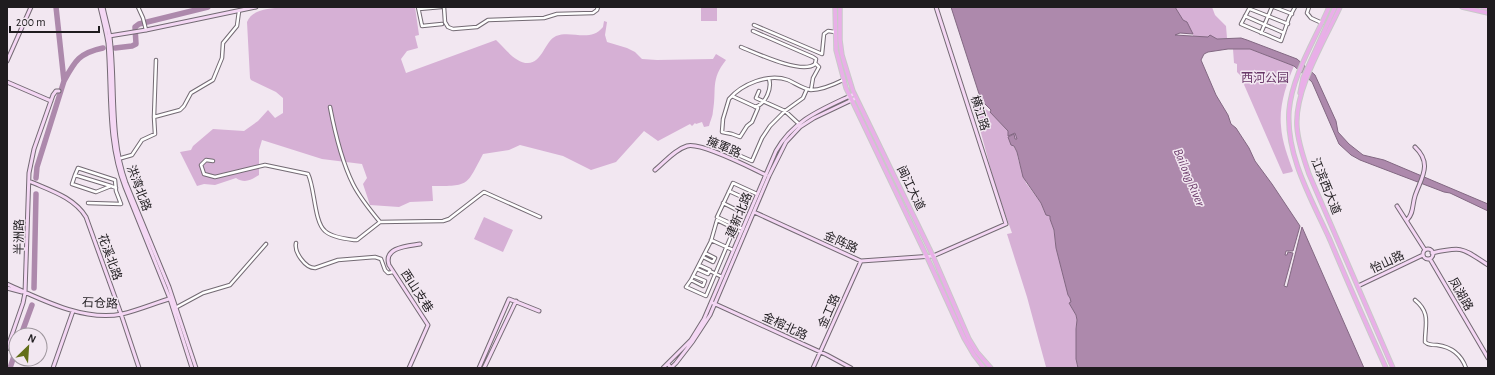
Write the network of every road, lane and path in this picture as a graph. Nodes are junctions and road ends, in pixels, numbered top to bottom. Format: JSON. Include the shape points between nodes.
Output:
{"nodes":[{"id":1,"x":31,"y":7,"type":"edge"},
{"id":2,"x":102,"y":7,"type":"edge"},
{"id":3,"x":138,"y":7,"type":"edge"},
{"id":4,"x":256,"y":7,"type":"edge"},
{"id":5,"x":442,"y":7,"type":"edge"},
{"id":6,"x":598,"y":7,"type":"edge"},
{"id":7,"x":835,"y":7,"type":"edge"},
{"id":8,"x":840,"y":7,"type":"edge"},
{"id":9,"x":936,"y":7,"type":"edge"},
{"id":10,"x":1273,"y":7,"type":"edge"},
{"id":11,"x":1295,"y":7,"type":"edge"},
{"id":12,"x":1309,"y":7,"type":"edge"},
{"id":13,"x":1329,"y":7,"type":"edge"},
{"id":14,"x":1335,"y":7,"type":"edge"},
{"id":15,"x":1340,"y":7,"type":"edge"},
{"id":16,"x":1462,"y":7,"type":"edge"},
{"id":17,"x":419,"y":8,"type":"edge"},
{"id":18,"x":1250,"y":8,"type":"edge"},
{"id":19,"x":241,"y":9,"type":"edge"},
{"id":20,"x":1488,"y":13,"type":"edge"},
{"id":21,"x":1292,"y":14,"type":"junction"},
{"id":22,"x":1245,"y":16,"type":"junction"},
{"id":23,"x":1268,"y":16,"type":"junction"},
{"id":24,"x":1322,"y":23,"type":"junction"},
{"id":25,"x":442,"y":24,"type":"dead end"},
{"id":26,"x":1288,"y":24,"type":"junction"},
{"id":27,"x":754,"y":25,"type":"dead end"},
{"id":28,"x":1265,"y":25,"type":"junction"},
{"id":29,"x":146,"y":30,"type":"junction"},
{"id":30,"x":752,"y":31,"type":"dead end"},
{"id":31,"x":835,"y":32,"type":"junction"},
{"id":32,"x":1261,"y":32,"type":"junction"},
{"id":33,"x":1284,"y":33,"type":"junction"},
{"id":34,"x":108,"y":36,"type":"junction"},
{"id":35,"x":741,"y":47,"type":"dead end"},
{"id":36,"x":156,"y":60,"type":"dead end"},
{"id":37,"x":7,"y":61,"type":"edge"},
{"id":38,"x":816,"y":64,"type":"junction"},
{"id":39,"x":770,"y":79,"type":"junction"},
{"id":40,"x":843,"y":80,"type":"junction"},
{"id":41,"x":7,"y":82,"type":"edge"},
{"id":42,"x":806,"y":89,"type":"junction"},
{"id":43,"x":811,"y":90,"type":"junction"},
{"id":44,"x":59,"y":91,"type":"dead end"},
{"id":45,"x":759,"y":91,"type":"dead end"},
{"id":46,"x":854,"y":94,"type":"junction"},
{"id":47,"x":732,"y":96,"type":"junction"},
{"id":48,"x":849,"y":96,"type":"junction"},
{"id":49,"x":856,"y":98,"type":"junction"},
{"id":50,"x":851,"y":100,"type":"junction"},
{"id":51,"x":51,"y":101,"type":"junction"},
{"id":52,"x":764,"y":101,"type":"junction"},
{"id":53,"x":1299,"y":103,"type":"junction"},
{"id":54,"x":330,"y":107,"type":"dead end"},
{"id":55,"x":755,"y":107,"type":"junction"},
{"id":56,"x":785,"y":111,"type":"junction"},
{"id":57,"x":154,"y":117,"type":"junction"},
{"id":58,"x":1289,"y":117,"type":"junction"},
{"id":59,"x":1297,"y":121,"type":"junction"},
{"id":60,"x":798,"y":124,"type":"junction"},
{"id":61,"x":1415,"y":147,"type":"dead end"},
{"id":62,"x":736,"y":154,"type":"dead end"},
{"id":63,"x":118,"y":159,"type":"junction"},
{"id":64,"x":213,"y":161,"type":"dead end"},
{"id":65,"x":655,"y":170,"type":"dead end"},
{"id":66,"x":76,"y":175,"type":"junction"},
{"id":67,"x":767,"y":176,"type":"junction"},
{"id":68,"x":29,"y":180,"type":"junction"},
{"id":69,"x":111,"y":186,"type":"junction"},
{"id":70,"x":116,"y":188,"type":"junction"},
{"id":71,"x":729,"y":191,"type":"junction"},
{"id":72,"x":758,"y":194,"type":"junction"},
{"id":73,"x":742,"y":197,"type":"dead end"},
{"id":74,"x":723,"y":203,"type":"junction"},
{"id":75,"x":88,"y":204,"type":"dead end"},
{"id":76,"x":1397,"y":206,"type":"dead end"},
{"id":77,"x":737,"y":210,"type":"dead end"},
{"id":78,"x":754,"y":212,"type":"junction"},
{"id":79,"x":540,"y":217,"type":"dead end"},
{"id":80,"x":1406,"y":220,"type":"junction"},
{"id":81,"x":380,"y":222,"type":"junction"},
{"id":82,"x":1006,"y":224,"type":"joint"},
{"id":83,"x":734,"y":228,"type":"junction"},
{"id":84,"x":742,"y":230,"type":"junction"},
{"id":85,"x":711,"y":240,"type":"junction"},
{"id":86,"x":296,"y":243,"type":"dead end"},
{"id":87,"x":266,"y":244,"type":"dead end"},
{"id":88,"x":420,"y":244,"type":"dead end"},
{"id":89,"x":726,"y":247,"type":"junction"},
{"id":90,"x":734,"y":250,"type":"junction"},
{"id":91,"x":1425,"y":250,"type":"junction"},
{"id":92,"x":705,"y":253,"type":"junction"},
{"id":93,"x":1432,"y":253,"type":"junction"},
{"id":94,"x":1423,"y":255,"type":"junction"},
{"id":95,"x":933,"y":256,"type":"junction"},
{"id":96,"x":703,"y":257,"type":"junction"},
{"id":97,"x":927,"y":257,"type":"junction"},
{"id":98,"x":1430,"y":259,"type":"junction"},
{"id":99,"x":861,"y":261,"type":"junction"},
{"id":100,"x":699,"y":265,"type":"junction"},
{"id":101,"x":1488,"y":265,"type":"edge"},
{"id":102,"x":697,"y":269,"type":"junction"},
{"id":103,"x":393,"y":272,"type":"junction"},
{"id":104,"x":710,"y":272,"type":"junction"},
{"id":105,"x":715,"y":274,"type":"junction"},
{"id":106,"x":693,"y":276,"type":"junction"},
{"id":107,"x":722,"y":277,"type":"junction"},
{"id":108,"x":691,"y":280,"type":"junction"},
{"id":109,"x":7,"y":284,"type":"edge"},
{"id":110,"x":1358,"y":286,"type":"junction"},
{"id":111,"x":7,"y":288,"type":"edge"},
{"id":112,"x":26,"y":293,"type":"junction"},
{"id":113,"x":172,"y":298,"type":"junction"},
{"id":114,"x":1415,"y":300,"type":"dead end"},
{"id":115,"x":516,"y":301,"type":"junction"},
{"id":116,"x":713,"y":303,"type":"junction"},
{"id":117,"x":177,"y":307,"type":"junction"},
{"id":118,"x":73,"y":310,"type":"junction"},
{"id":119,"x":539,"y":311,"type":"dead end"},
{"id":120,"x":122,"y":314,"type":"junction"},
{"id":121,"x":7,"y":349,"type":"edge"},
{"id":122,"x":820,"y":352,"type":"junction"},
{"id":123,"x":1488,"y":358,"type":"edge"},
{"id":124,"x":668,"y":364,"type":"junction"},
{"id":125,"x":53,"y":368,"type":"edge"},
{"id":126,"x":139,"y":368,"type":"edge"},
{"id":127,"x":192,"y":368,"type":"edge"},
{"id":128,"x":196,"y":368,"type":"edge"},
{"id":129,"x":409,"y":368,"type":"edge"},
{"id":130,"x":479,"y":368,"type":"edge"},
{"id":131,"x":484,"y":368,"type":"edge"},
{"id":132,"x":663,"y":368,"type":"edge"},
{"id":133,"x":671,"y":368,"type":"edge"},
{"id":134,"x":813,"y":368,"type":"edge"},
{"id":135,"x":851,"y":368,"type":"edge"},
{"id":136,"x":984,"y":368,"type":"edge"},
{"id":137,"x":991,"y":368,"type":"edge"},
{"id":138,"x":1386,"y":368,"type":"edge"},
{"id":139,"x":1393,"y":368,"type":"edge"},
{"id":140,"x":1466,"y":368,"type":"edge"}],
"edges":[{"from":1,"to":37,"type":"street"},
{"from":2,"to":34,"type":"street","name":"洪湾北路"},
{"from":3,"to":29,"type":"street"},
{"from":4,"to":19,"type":"street"},
{"from":5,"to":6,"type":"street","via":[[446,24],[453,29],[477,27],[488,20],[593,13]]},
{"from":5,"to":17,"type":"street"},
{"from":7,"to":31,"type":"main road","name":"闽江大道"},
{"from":8,"to":46,"type":"main road","name":"闽江大道","via":[[842,55]]},
{"from":9,"to":82,"type":"street","name":"横江路"},
{"from":10,"to":21,"type":"street"},
{"from":10,"to":23,"type":"street"},
{"from":11,"to":21,"type":"street"},
{"from":12,"to":24,"type":"street","via":[[1308,16]]},
{"from":13,"to":24,"type":"main road","name":"江滨西大道"},
{"from":14,"to":53,"type":"main road","via":[[1307,68]]},
{"from":15,"to":53,"type":"main road","name":"江滨西大道","via":[[1306,80]]},
{"from":16,"to":20,"type":"main road"},
{"from":17,"to":25,"type":"street","via":[[422,26]]},
{"from":18,"to":22,"type":"street"},
{"from":18,"to":23,"type":"street"},
{"from":19,"to":29,"type":"street"},
{"from":19,"to":57,"type":"street","via":[[237,26],[222,43],[222,58],[213,80],[191,93],[180,110]]},
{"from":21,"to":26,"type":"street"},
{"from":22,"to":28,"type":"street"},
{"from":22,"to":32,"type":"street","via":[[1241,24]]},
{"from":23,"to":26,"type":"street"},
{"from":23,"to":28,"type":"street"},
{"from":24,"to":58,"type":"main road","name":"江滨西大道","via":[[1292,92]]},
{"from":26,"to":33,"type":"street"},
{"from":27,"to":31,"type":"street","via":[[822,54],[824,34],[828,31]]},
{"from":28,"to":32,"type":"street"},
{"from":28,"to":33,"type":"street"},
{"from":29,"to":34,"type":"street"},
{"from":30,"to":38,"type":"street","via":[[813,57]]},
{"from":31,"to":40,"type":"main road","name":"闽江大道"},
{"from":32,"to":33,"type":"street","via":[[1281,41]]},
{"from":34,"to":63,"type":"street","name":"洪湾北路","via":[[110,116]]},
{"from":35,"to":38,"type":"street","via":[[786,65],[810,67]]},
{"from":36,"to":57,"type":"street"},
{"from":38,"to":43,"type":"street","via":[[819,67],[813,78]]},
{"from":39,"to":42,"type":"street","via":[[786,80]]},
{"from":39,"to":47,"type":"street","via":[[749,84]]},
{"from":39,"to":52,"type":"street","via":[[771,87]]},
{"from":40,"to":43,"type":"street","via":[[829,87]]},
{"from":40,"to":48,"type":"main road","name":"闽江大道"},
{"from":41,"to":51,"type":"street"},
{"from":42,"to":43,"type":"street"},
{"from":42,"to":56,"type":"street","via":[[803,98]]},
{"from":44,"to":51,"type":"street","name":"半洲路","via":[[54,92]]},
{"from":45,"to":52,"type":"street","via":[[756,98]]},
{"from":46,"to":48,"type":"street","name":"建新北路"},
{"from":46,"to":49,"type":"main road","name":"闽江大道"},
{"from":47,"to":55,"type":"street"},
{"from":47,"to":55,"type":"street","via":[[722,121],[722,132],[740,137],[752,122],[758,108]]},
{"from":48,"to":50,"type":"main road","name":"闽江大道"},
{"from":48,"to":60,"type":"street","name":"建新北路"},
{"from":49,"to":50,"type":"street","name":"建新北路"},
{"from":49,"to":95,"type":"main road","name":"闽江大道"},
{"from":50,"to":67,"type":"street","name":"建新北路","via":[[820,114],[794,132]]},
{"from":50,"to":97,"type":"main road","name":"闽江大道"},
{"from":51,"to":68,"type":"street","name":"半洲路","via":[[32,155]]},
{"from":52,"to":55,"type":"street"},
{"from":52,"to":56,"type":"street"},
{"from":53,"to":59,"type":"main road","name":"江滨西大道"},
{"from":54,"to":81,"type":"street","via":[[338,146],[353,183]]},
{"from":56,"to":60,"type":"street"},
{"from":56,"to":62,"type":"street","via":[[764,135],[752,161]]},
{"from":57,"to":63,"type":"street","via":[[155,134],[142,140],[132,155]]},
{"from":58,"to":59,"type":"main road","via":[[1292,122]]},
{"from":58,"to":138,"type":"main road","name":"江滨西大道","via":[[1290,140],[1304,183]]},
{"from":59,"to":110,"type":"main road","name":"江滨西大道","via":[[1299,142],[1309,174]]},
{"from":60,"to":67,"type":"street","name":"建新北路","via":[[778,146]]},
{"from":61,"to":80,"type":"street","via":[[1424,160],[1423,176],[1414,198],[1412,212]]},
{"from":63,"to":113,"type":"street","name":"洪湾北路","via":[[125,187]]},
{"from":64,"to":81,"type":"street","via":[[206,160],[201,165],[204,174],[215,177],[265,165],[308,174],[312,181],[318,216],[326,232],[357,240]]},
{"from":65,"to":67,"type":"street","name":"擁軍路","via":[[679,149],[692,145]]},
{"from":66,"to":69,"type":"street"},
{"from":66,"to":69,"type":"street","via":[[72,184],[93,192]]},
{"from":66,"to":70,"type":"street","via":[[78,168],[115,180]]},
{"from":67,"to":72,"type":"street","name":"建新北路"},
{"from":67,"to":78,"type":"street","name":"建新北路"},
{"from":68,"to":112,"type":"street","name":"半洲路"},
{"from":68,"to":120,"type":"street","name":"花溪北路","via":[[68,199],[84,213]]},
{"from":69,"to":70,"type":"street"},
{"from":70,"to":75,"type":"street","via":[[121,204]]},
{"from":71,"to":72,"type":"street","via":[[732,183]]},
{"from":71,"to":73,"type":"street"},
{"from":71,"to":74,"type":"street"},
{"from":72,"to":84,"type":"street","name":"建新北路"},
{"from":74,"to":77,"type":"street"},
{"from":74,"to":84,"type":"street","via":[[717,217]]},
{"from":76,"to":80,"type":"street"},
{"from":78,"to":99,"type":"street","name":"金阵路"},
{"from":78,"to":116,"type":"street","name":"建新北路"},
{"from":79,"to":81,"type":"street","via":[[484,192],[449,220]]},
{"from":80,"to":91,"type":"street"},
{"from":82,"to":95,"type":"street","name":"金阵路"},
{"from":83,"to":84,"type":"street"},
{"from":83,"to":85,"type":"street","via":[[717,220]]},
{"from":83,"to":89,"type":"street"},
{"from":84,"to":90,"type":"street","name":"建新北路"},
{"from":85,"to":89,"type":"street"},
{"from":85,"to":92,"type":"street"},
{"from":86,"to":103,"type":"street","via":[[304,262],[311,268],[338,260],[376,257],[381,259],[388,273]]},
{"from":87,"to":117,"type":"street","via":[[230,285],[203,293]]},
{"from":88,"to":103,"type":"street","name":"西山支巷","via":[[392,252],[388,262]]},
{"from":89,"to":90,"type":"street"},
{"from":89,"to":105,"type":"street"},
{"from":90,"to":107,"type":"street","name":"建新北路"},
{"from":91,"to":93,"type":"street"},
{"from":91,"to":94,"type":"street"},
{"from":92,"to":96,"type":"street"},
{"from":92,"to":96,"type":"street","via":[[715,258],[713,262]]},
{"from":93,"to":98,"type":"street"},
{"from":93,"to":101,"type":"street","via":[[1461,249]]},
{"from":94,"to":98,"type":"street"},
{"from":94,"to":110,"type":"street","name":"怡山路"},
{"from":95,"to":97,"type":"street","name":"金阵路"},
{"from":95,"to":137,"type":"main road","name":"闽江大道","via":[[969,339]]},
{"from":96,"to":100,"type":"street"},
{"from":97,"to":99,"type":"street","name":"金阵路"},
{"from":97,"to":136,"type":"main road","name":"闽江大道","via":[[966,342]]},
{"from":98,"to":123,"type":"street","name":"凤湖路"},
{"from":99,"to":122,"type":"street","name":"金工路"},
{"from":100,"to":102,"type":"street"},
{"from":100,"to":104,"type":"street"},
{"from":102,"to":104,"type":"street","via":[[708,274]]},
{"from":102,"to":106,"type":"street"},
{"from":103,"to":129,"type":"street","name":"西山支巷","via":[[428,325]]},
{"from":104,"to":105,"type":"street"},
{"from":105,"to":107,"type":"street"},
{"from":105,"to":108,"type":"street","via":[[706,296],[686,287]]},
{"from":106,"to":108,"type":"street"},
{"from":106,"to":108,"type":"street","via":[[705,282],[703,286]]},
{"from":107,"to":116,"type":"street","name":"建新北路"},
{"from":109,"to":112,"type":"street","name":"石仓路"},
{"from":110,"to":139,"type":"main road","name":"江滨西大道"},
{"from":111,"to":112,"type":"street","name":"石仓路"},
{"from":112,"to":118,"type":"street","name":"石仓路"},
{"from":112,"to":121,"type":"street","name":"半洲路"},
{"from":113,"to":117,"type":"street","name":"洪湾北路"},
{"from":113,"to":120,"type":"street","name":"石仓路"},
{"from":113,"to":127,"type":"street","name":"洪湾北路"},
{"from":114,"to":140,"type":"street","via":[[1426,314],[1425,342],[1455,350]]},
{"from":115,"to":119,"type":"street"},
{"from":115,"to":130,"type":"street","via":[[509,299]]},
{"from":115,"to":131,"type":"street"},
{"from":116,"to":122,"type":"street","name":"金榕北路"},
{"from":116,"to":124,"type":"street","name":"建新北路","via":[[694,335]]},
{"from":116,"to":133,"type":"street","name":"建新北路","via":[[704,326]]},
{"from":117,"to":128,"type":"street","name":"洪湾北路"},
{"from":118,"to":120,"type":"street","name":"石仓路","via":[[94,314]]},
{"from":118,"to":125,"type":"street"},
{"from":120,"to":126,"type":"street","name":"花溪北路"},
{"from":122,"to":134,"type":"street","name":"金工路"},
{"from":122,"to":135,"type":"street","name":"金榕北路"},
{"from":124,"to":132,"type":"street","name":"建新北路"},
{"from":124,"to":133,"type":"street"}]}
